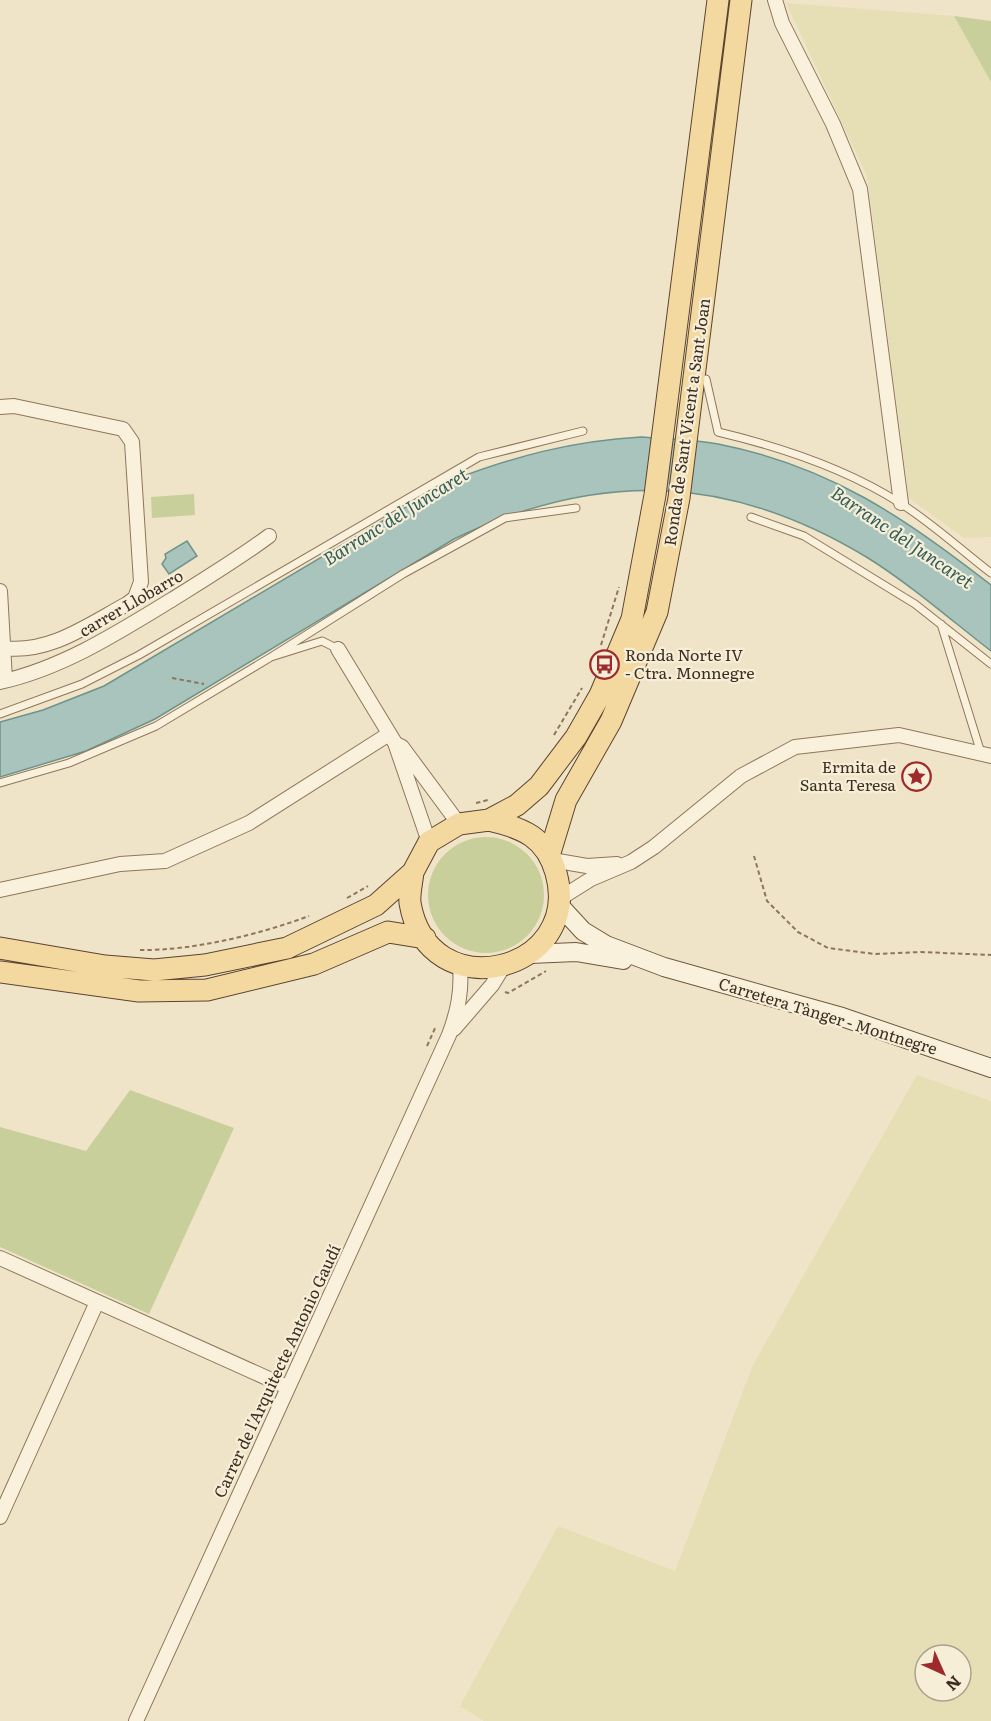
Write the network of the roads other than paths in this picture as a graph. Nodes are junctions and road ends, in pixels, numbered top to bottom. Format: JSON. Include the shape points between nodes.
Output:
{"nodes":[{"id":1,"x":718,"y":0,"type":"edge"},
{"id":2,"x":741,"y":0,"type":"edge"},
{"id":3,"x":775,"y":0,"type":"edge"},
{"id":4,"x":706,"y":379,"type":"dead end"},
{"id":5,"x":0,"y":407,"type":"edge"},
{"id":6,"x":583,"y":431,"type":"dead end"},
{"id":7,"x":901,"y":503,"type":"junction"},
{"id":8,"x":576,"y":508,"type":"dead end"},
{"id":9,"x":751,"y":518,"type":"dead end"},
{"id":10,"x":268,"y":536,"type":"dead end"},
{"id":11,"x":991,"y":573,"type":"edge"},
{"id":12,"x":0,"y":591,"type":"edge"},
{"id":13,"x":940,"y":624,"type":"junction"},
{"id":14,"x":3,"y":648,"type":"junction"},
{"id":15,"x":338,"y":649,"type":"joint"},
{"id":16,"x":271,"y":657,"type":"junction"},
{"id":17,"x":991,"y":664,"type":"edge"},
{"id":18,"x":3,"y":681,"type":"edge"},
{"id":19,"x":0,"y":714,"type":"edge"},
{"id":20,"x":392,"y":739,"type":"junction"},
{"id":21,"x":986,"y":755,"type":"edge"},
{"id":22,"x":0,"y":783,"type":"edge"},
{"id":23,"x":456,"y":819,"type":"junction"},
{"id":24,"x":489,"y":820,"type":"junction"},
{"id":25,"x":429,"y":842,"type":"junction"},
{"id":26,"x":550,"y":858,"type":"junction"},
{"id":27,"x":631,"y":862,"type":"junction"},
{"id":28,"x":413,"y":872,"type":"junction"},
{"id":29,"x":0,"y":890,"type":"edge"},
{"id":30,"x":560,"y":902,"type":"junction"},
{"id":31,"x":425,"y":938,"type":"junction"},
{"id":32,"x":0,"y":948,"type":"edge"},
{"id":33,"x":530,"y":954,"type":"junction"},
{"id":34,"x":460,"y":964,"type":"junction"},
{"id":35,"x":503,"y":967,"type":"junction"},
{"id":36,"x":664,"y":967,"type":"junction"},
{"id":37,"x":0,"y":972,"type":"edge"},
{"id":38,"x":449,"y":1035,"type":"junction"},
{"id":39,"x":991,"y":1068,"type":"edge"},
{"id":40,"x":0,"y":1258,"type":"edge"},
{"id":41,"x":97,"y":1302,"type":"junction"},
{"id":42,"x":286,"y":1387,"type":"junction"},
{"id":43,"x":0,"y":1517,"type":"edge"},
{"id":44,"x":136,"y":1721,"type":"edge"}],
"edges":[{"from":1,"to":24,"type":"main road","name":"Ronda de Sant Vicent a Sant Joan","via":[[655,495],[632,619],[600,695],[576,737],[538,786],[517,805]]},
{"from":2,"to":26,"type":"main road","name":"Ronda de Sant Vicent a Sant Joan","via":[[679,498],[657,612],[611,721],[566,800]]},
{"from":3,"to":7,"type":"street","via":[[782,23],[833,124],[860,189]]},
{"from":4,"to":7,"type":"lane","via":[[718,432],[832,467]]},
{"from":5,"to":14,"type":"street","via":[[14,406],[128,433],[132,442],[141,582],[135,598],[127,604],[54,642],[26,651]]},
{"from":6,"to":19,"type":"lane","via":[[479,457],[139,655],[82,684]]},
{"from":7,"to":11,"type":"lane"},
{"from":8,"to":16,"type":"lane","via":[[505,518],[403,574]]},
{"from":9,"to":13,"type":"lane","via":[[804,536],[915,604]]},
{"from":10,"to":18,"type":"street","name":"carrer Llobarro","via":[[115,635],[59,662]]},
{"from":12,"to":14,"type":"street"},
{"from":13,"to":17,"type":"lane"},
{"from":13,"to":21,"type":"lane"},
{"from":14,"to":18,"type":"street"},
{"from":15,"to":16,"type":"lane","via":[[322,641]]},
{"from":15,"to":20,"type":"street"},
{"from":16,"to":22,"type":"lane","via":[[156,726],[69,763]]},
{"from":20,"to":23,"type":"street"},
{"from":20,"to":25,"type":"street"},
{"from":20,"to":29,"type":"street","via":[[249,823],[165,861],[120,864]]},
{"from":21,"to":27,"type":"street","via":[[899,735],[795,747],[741,776]]},
{"from":23,"to":24,"type":"main road","name":"Ronda de Sant Vicent a Sant Joan"},
{"from":23,"to":25,"type":"main road","name":"Ronda de Sant Vicent a Sant Joan"},
{"from":24,"to":26,"type":"main road","name":"Ronda de Sant Vicent a Sant Joan","via":[[514,825],[537,838]]},
{"from":25,"to":28,"type":"main road"},
{"from":26,"to":27,"type":"street","via":[[587,866]]},
{"from":26,"to":30,"type":"main road","name":"Ronda de Sant Vicent a Sant Joan"},
{"from":27,"to":30,"type":"street","via":[[591,879]]},
{"from":28,"to":31,"type":"main road","via":[[410,902],[417,927]]},
{"from":28,"to":32,"type":"main road","via":[[376,905],[287,948],[227,961],[154,970]]},
{"from":30,"to":33,"type":"main road","via":[[552,927]]},
{"from":30,"to":36,"type":"street","name":"Carretera Tànger - Montnegre","via":[[583,931],[606,945]]},
{"from":31,"to":34,"type":"main road","via":[[434,950]]},
{"from":31,"to":37,"type":"main road","via":[[388,932],[314,963],[207,990],[139,991]]},
{"from":33,"to":35,"type":"main road"},
{"from":33,"to":36,"type":"street","name":"Carretera Tànger - Montnegre","via":[[576,952]]},
{"from":34,"to":35,"type":"main road","via":[[477,969]]},
{"from":34,"to":38,"type":"street","name":"Carrer de l'Arquitecte Antonio Gaudí","via":[[459,1008]]},
{"from":35,"to":38,"type":"street","name":"Carrer de l'Arquitecte Antonio Gaudí"},
{"from":36,"to":39,"type":"street","name":"Carretera Tànger - Montnegre","via":[[842,1017]]},
{"from":38,"to":42,"type":"street","name":"Carrer de l'Arquitecte Antonio Gaudí"},
{"from":40,"to":41,"type":"street"},
{"from":41,"to":42,"type":"street"},
{"from":41,"to":43,"type":"street"},
{"from":42,"to":44,"type":"street","name":"Carrer de l'Arquitecte Antonio Gaudí"}]}
